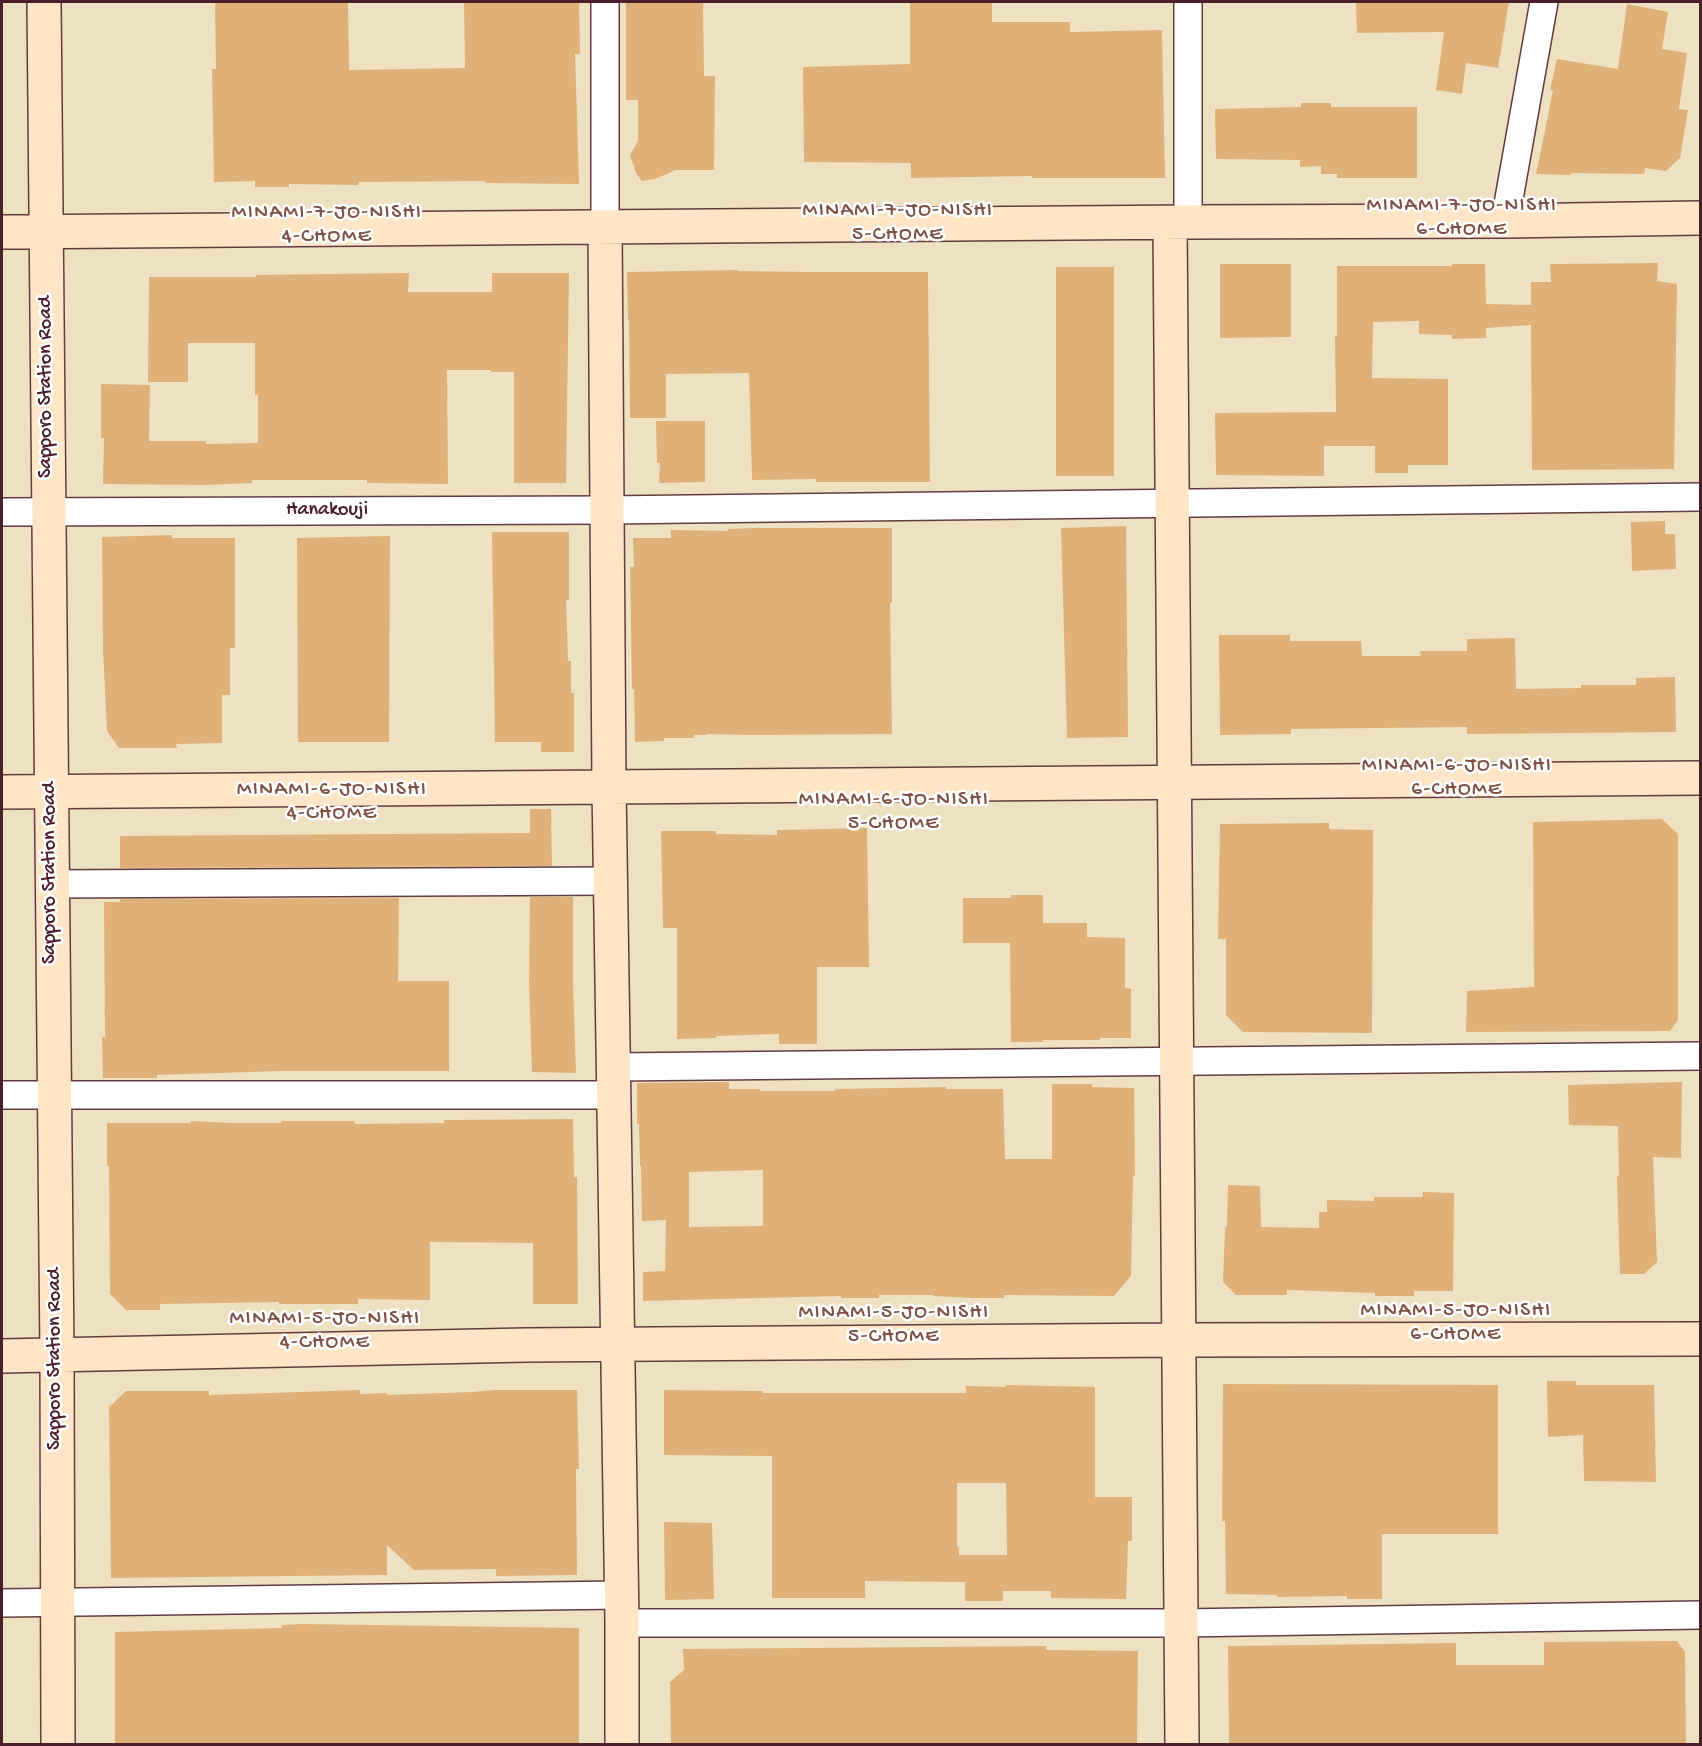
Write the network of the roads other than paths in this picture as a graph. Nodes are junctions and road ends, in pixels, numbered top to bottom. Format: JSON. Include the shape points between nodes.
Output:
{"nodes":[{"id":1,"x":44,"y":2,"type":"edge"},
{"id":2,"x":605,"y":2,"type":"edge"},
{"id":3,"x":1188,"y":2,"type":"edge"},
{"id":4,"x":1544,"y":2,"type":"edge"},
{"id":5,"x":1701,"y":218,"type":"edge"},
{"id":6,"x":1506,"y":221,"type":"junction"},
{"id":7,"x":1179,"y":222,"type":"junction"},
{"id":8,"x":605,"y":227,"type":"junction"},
{"id":9,"x":46,"y":231,"type":"junction"},
{"id":10,"x":2,"y":232,"type":"edge"},
{"id":11,"x":1701,"y":497,"type":"edge"},
{"id":12,"x":1173,"y":503,"type":"junction"},
{"id":13,"x":606,"y":510,"type":"junction"},
{"id":14,"x":2,"y":512,"type":"edge"},
{"id":15,"x":48,"y":512,"type":"junction"},
{"id":16,"x":1701,"y":778,"type":"edge"},
{"id":17,"x":1175,"y":783,"type":"junction"},
{"id":18,"x":609,"y":787,"type":"junction"},
{"id":19,"x":2,"y":792,"type":"edge"},
{"id":20,"x":51,"y":792,"type":"junction"},
{"id":21,"x":610,"y":882,"type":"junction"},
{"id":22,"x":51,"y":884,"type":"junction"},
{"id":23,"x":1701,"y":1056,"type":"edge"},
{"id":24,"x":1176,"y":1061,"type":"junction"},
{"id":25,"x":613,"y":1081,"type":"junction"},
{"id":26,"x":53,"y":1094,"type":"junction"},
{"id":27,"x":2,"y":1095,"type":"edge"},
{"id":28,"x":1701,"y":1338,"type":"edge"},
{"id":29,"x":1178,"y":1340,"type":"junction"},
{"id":30,"x":617,"y":1345,"type":"junction"},
{"id":31,"x":57,"y":1355,"type":"junction"},
{"id":32,"x":2,"y":1356,"type":"edge"},
{"id":33,"x":58,"y":1602,"type":"junction"},
{"id":34,"x":2,"y":1603,"type":"edge"},
{"id":35,"x":621,"y":1609,"type":"junction"},
{"id":36,"x":1701,"y":1616,"type":"edge"},
{"id":37,"x":1181,"y":1623,"type":"junction"},
{"id":38,"x":58,"y":1744,"type":"edge"},
{"id":39,"x":622,"y":1744,"type":"edge"},
{"id":40,"x":1182,"y":1744,"type":"edge"}],
"edges":[{"from":1,"to":9,"type":"street","name":"Sapporo Station Road"},
{"from":2,"to":8,"type":"street"},
{"from":3,"to":7,"type":"street"},
{"from":4,"to":6,"type":"street"},
{"from":5,"to":6,"type":"street"},
{"from":6,"to":7,"type":"street"},
{"from":7,"to":8,"type":"street"},
{"from":7,"to":12,"type":"street"},
{"from":8,"to":9,"type":"street"},
{"from":8,"to":13,"type":"street"},
{"from":9,"to":10,"type":"street"},
{"from":9,"to":15,"type":"street","name":"Sapporo Station Road"},
{"from":11,"to":12,"type":"street","name":"Hanakouji"},
{"from":12,"to":13,"type":"street","name":"Hanakouji"},
{"from":12,"to":17,"type":"street"},
{"from":13,"to":15,"type":"street","name":"Hanakouji"},
{"from":13,"to":18,"type":"street"},
{"from":14,"to":15,"type":"street","name":"Hanakouji"},
{"from":15,"to":20,"type":"street","name":"Sapporo Station Road"},
{"from":16,"to":17,"type":"street"},
{"from":17,"to":18,"type":"street"},
{"from":17,"to":24,"type":"street"},
{"from":18,"to":20,"type":"street"},
{"from":18,"to":21,"type":"street"},
{"from":19,"to":20,"type":"street"},
{"from":20,"to":22,"type":"street","name":"Sapporo Station Road"},
{"from":21,"to":22,"type":"street"},
{"from":21,"to":25,"type":"street"},
{"from":22,"to":26,"type":"street","name":"Sapporo Station Road"},
{"from":23,"to":24,"type":"street"},
{"from":24,"to":25,"type":"street"},
{"from":24,"to":29,"type":"street"},
{"from":25,"to":26,"type":"street"},
{"from":25,"to":30,"type":"street"},
{"from":26,"to":27,"type":"street"},
{"from":26,"to":31,"type":"street","name":"Sapporo Station Road"},
{"from":28,"to":29,"type":"street"},
{"from":29,"to":30,"type":"street"},
{"from":29,"to":37,"type":"street"},
{"from":30,"to":31,"type":"street"},
{"from":30,"to":35,"type":"street"},
{"from":31,"to":32,"type":"street"},
{"from":31,"to":33,"type":"street","name":"Sapporo Station Road"},
{"from":33,"to":34,"type":"street"},
{"from":33,"to":35,"type":"street"},
{"from":33,"to":38,"type":"street","name":"Sapporo Station Road"},
{"from":35,"to":37,"type":"street"},
{"from":35,"to":39,"type":"street"},
{"from":36,"to":37,"type":"street"},
{"from":37,"to":40,"type":"street"}]}
